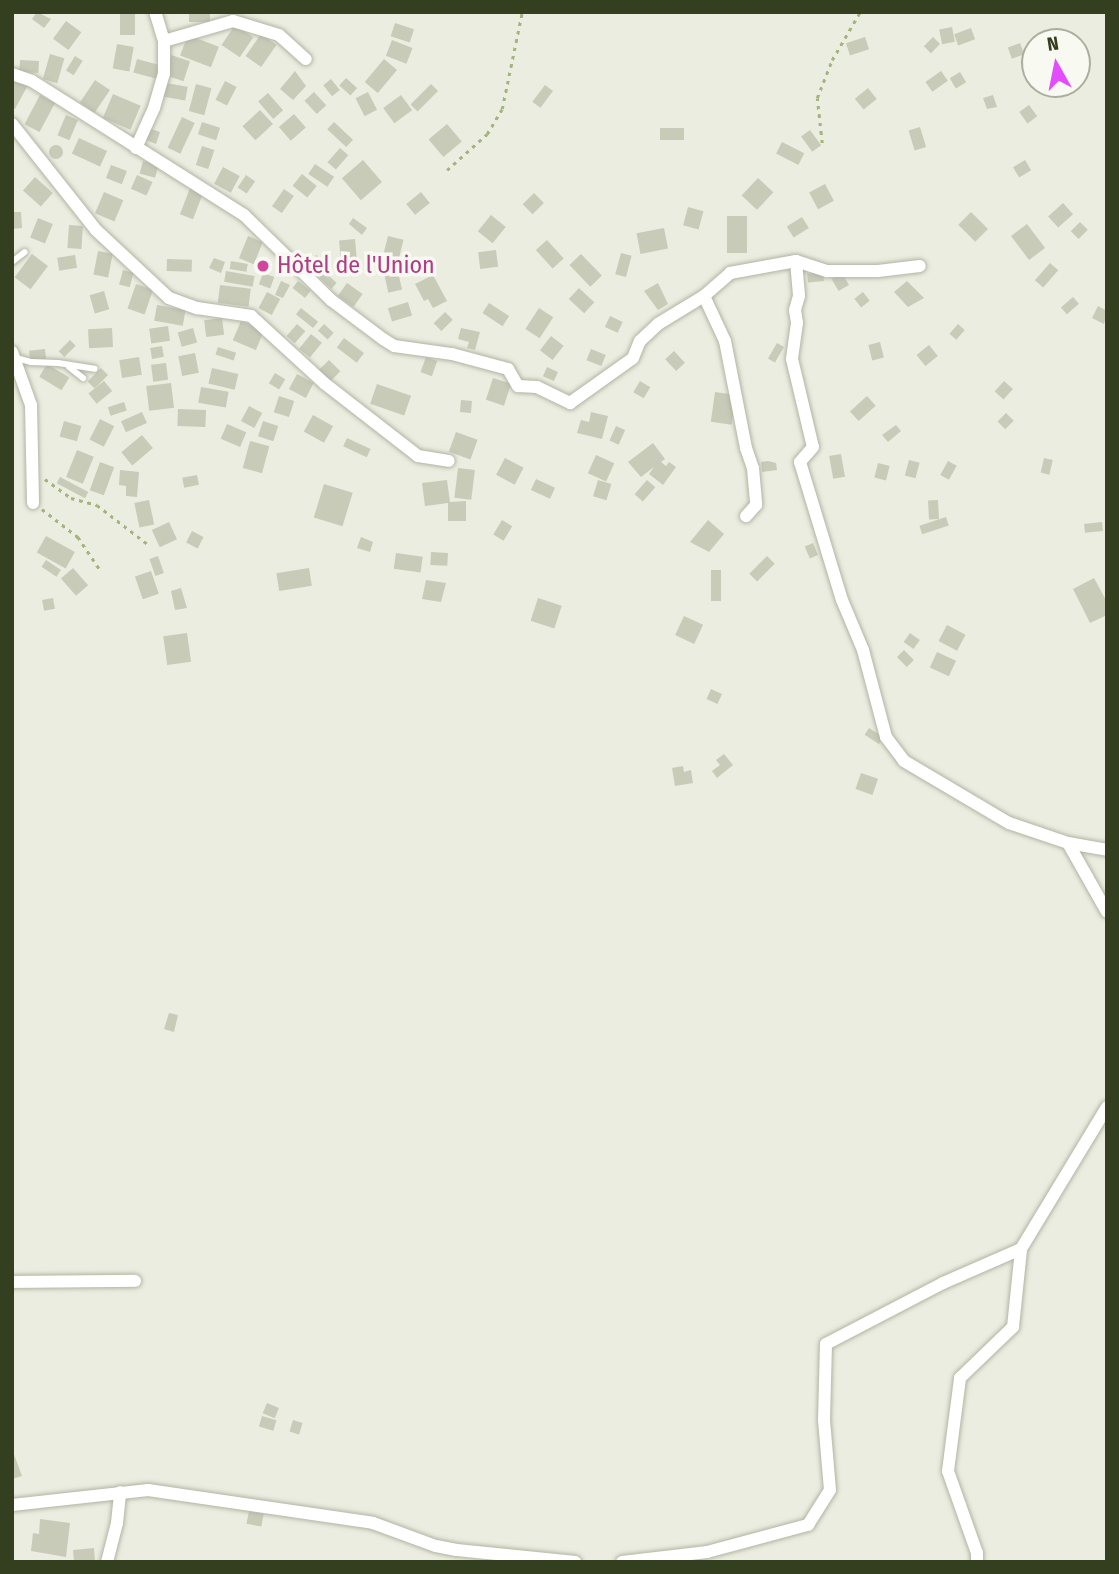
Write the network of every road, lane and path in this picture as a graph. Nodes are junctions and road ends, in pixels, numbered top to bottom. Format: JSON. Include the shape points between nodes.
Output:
{"nodes":[{"id":1,"x":155,"y":12,"type":"edge"},
{"id":2,"x":522,"y":12,"type":"edge"},
{"id":3,"x":860,"y":12,"type":"edge"},
{"id":4,"x":164,"y":41,"type":"junction"},
{"id":5,"x":306,"y":59,"type":"dead end"},
{"id":6,"x":12,"y":74,"type":"edge"},
{"id":7,"x":12,"y":124,"type":"edge"},
{"id":8,"x":822,"y":143,"type":"dead end"},
{"id":9,"x":136,"y":148,"type":"junction"},
{"id":10,"x":447,"y":170,"type":"dead end"},
{"id":11,"x":24,"y":252,"type":"dead end"},
{"id":12,"x":796,"y":261,"type":"junction"},
{"id":13,"x":12,"y":262,"type":"edge"},
{"id":14,"x":920,"y":266,"type":"dead end"},
{"id":15,"x":704,"y":296,"type":"junction"},
{"id":16,"x":14,"y":355,"type":"edge"},
{"id":17,"x":68,"y":365,"type":"junction"},
{"id":18,"x":95,"y":369,"type":"dead end"},
{"id":19,"x":83,"y":378,"type":"dead end"},
{"id":20,"x":449,"y":461,"type":"dead end"},
{"id":21,"x":33,"y":471,"type":"junction"},
{"id":22,"x":33,"y":503,"type":"joint"},
{"id":23,"x":746,"y":516,"type":"dead end"},
{"id":24,"x":150,"y":546,"type":"dead end"},
{"id":25,"x":100,"y":570,"type":"dead end"},
{"id":26,"x":1068,"y":843,"type":"junction"},
{"id":27,"x":1107,"y":850,"type":"edge"},
{"id":28,"x":1107,"y":912,"type":"edge"},
{"id":29,"x":1107,"y":1107,"type":"edge"},
{"id":30,"x":1021,"y":1249,"type":"junction"},
{"id":31,"x":12,"y":1282,"type":"edge"},
{"id":32,"x":135,"y":1282,"type":"dead end"},
{"id":33,"x":120,"y":1492,"type":"junction"},
{"id":34,"x":12,"y":1505,"type":"edge"},
{"id":35,"x":107,"y":1562,"type":"edge"},
{"id":36,"x":575,"y":1562,"type":"edge"},
{"id":37,"x":622,"y":1562,"type":"edge"},
{"id":38,"x":977,"y":1562,"type":"edge"}],
"edges":[{"from":1,"to":4,"type":"street"},
{"from":2,"to":10,"type":"path","via":[[502,109],[487,134]]},
{"from":3,"to":8,"type":"path","via":[[817,97]]},
{"from":4,"to":5,"type":"street","via":[[233,21],[279,35]]},
{"from":4,"to":9,"type":"street","via":[[164,74]]},
{"from":6,"to":9,"type":"street","via":[[32,80]]},
{"from":7,"to":20,"type":"street","via":[[96,230],[169,298],[197,308],[251,316],[324,383],[418,456]]},
{"from":9,"to":15,"type":"street","via":[[244,215],[331,300],[383,339],[508,369],[518,386],[537,387],[570,402],[634,358],[640,341],[658,324]]},
{"from":11,"to":13,"type":"lane"},
{"from":12,"to":14,"type":"street","via":[[827,271]]},
{"from":12,"to":15,"type":"street","via":[[730,273]]},
{"from":12,"to":26,"type":"street","via":[[799,296],[793,367],[813,447],[800,461],[842,600],[863,650],[886,737],[904,761],[936,782],[1009,823]]},
{"from":15,"to":23,"type":"street","via":[[725,341],[753,468],[756,505]]},
{"from":16,"to":17,"type":"lane"},
{"from":16,"to":21,"type":"street","via":[[31,405]]},
{"from":17,"to":18,"type":"lane"},
{"from":17,"to":19,"type":"lane"},
{"from":21,"to":22,"type":"street"},
{"from":21,"to":24,"type":"path","via":[[71,498],[97,505]]},
{"from":22,"to":25,"type":"path","via":[[67,526]]},
{"from":26,"to":27,"type":"street"},
{"from":26,"to":28,"type":"street"},
{"from":29,"to":30,"type":"street"},
{"from":30,"to":37,"type":"street","via":[[943,1283],[826,1344],[824,1420],[830,1490],[808,1525],[707,1552]]},
{"from":30,"to":38,"type":"street","via":[[1013,1327],[961,1378],[957,1405],[948,1472]]},
{"from":31,"to":32,"type":"street"},
{"from":33,"to":34,"type":"street"},
{"from":33,"to":35,"type":"street"},
{"from":33,"to":36,"type":"street","via":[[148,1490],[224,1499],[373,1523],[457,1550]]}]}
